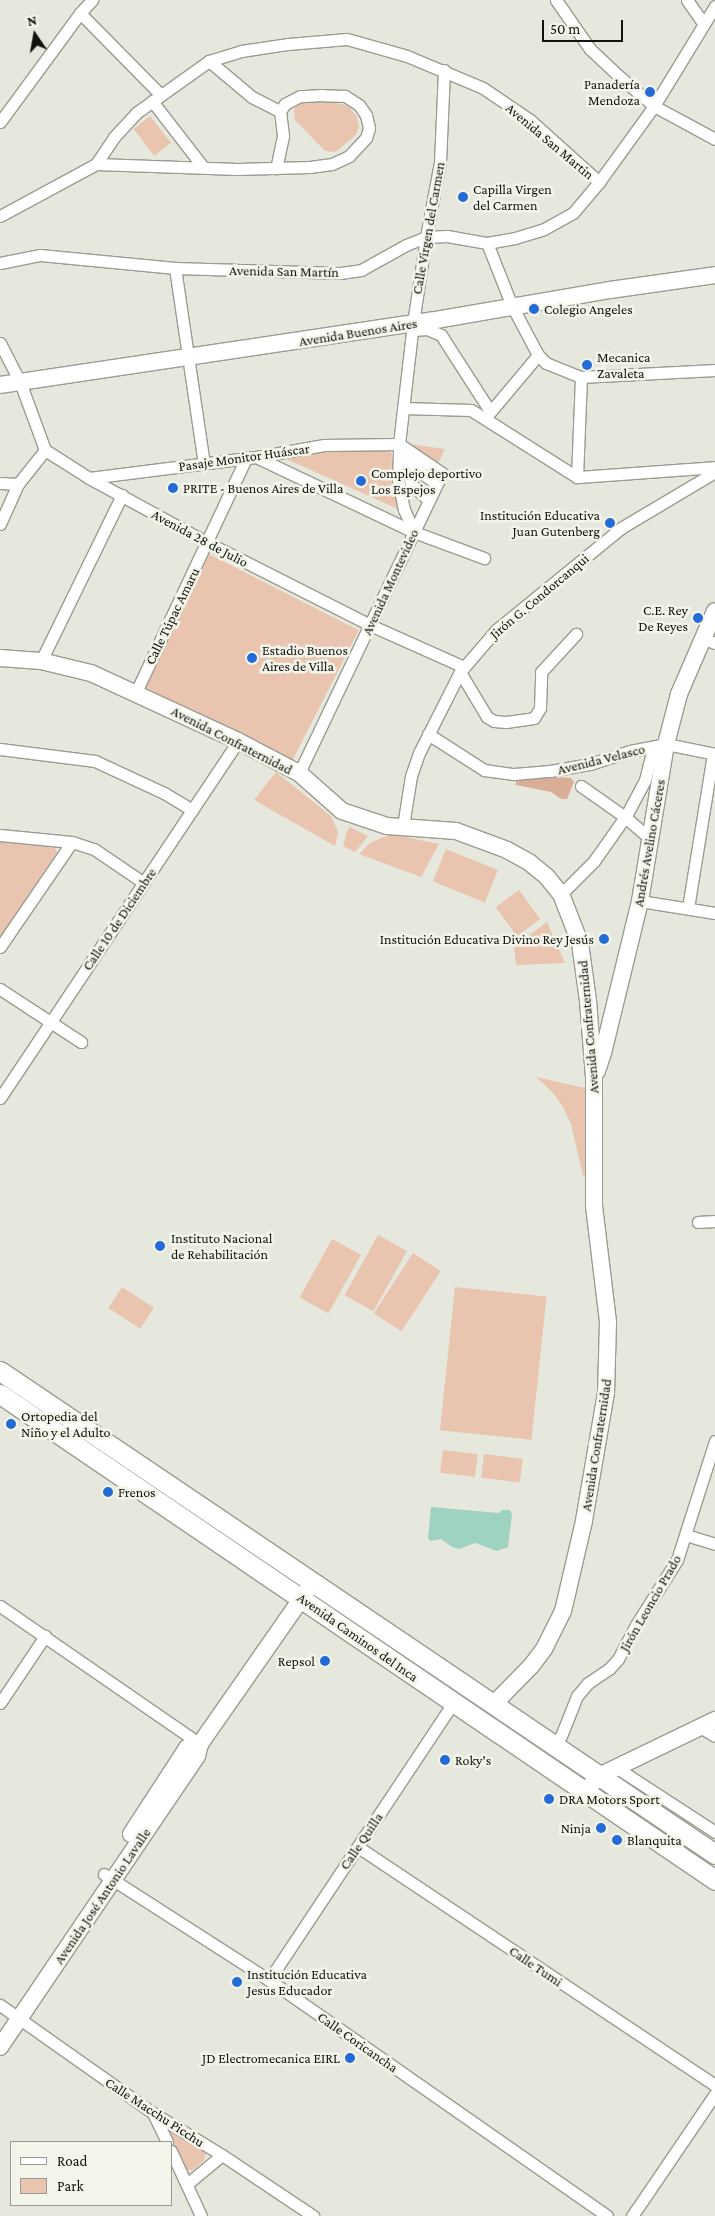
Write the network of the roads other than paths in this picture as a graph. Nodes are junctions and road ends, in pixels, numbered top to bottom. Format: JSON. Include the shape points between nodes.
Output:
{"nodes":[{"id":1,"x":92,"y":0,"type":"edge"},
{"id":2,"x":556,"y":0,"type":"edge"},
{"id":3,"x":687,"y":0,"type":"edge"},
{"id":4,"x":715,"y":6,"type":"edge"},
{"id":5,"x":80,"y":13,"type":"junction"},
{"id":6,"x":704,"y":24,"type":"junction"},
{"id":7,"x":209,"y":61,"type":"junction"},
{"id":8,"x":444,"y":70,"type":"junction"},
{"id":9,"x":156,"y":98,"type":"junction"},
{"id":10,"x":654,"y":106,"type":"junction"},
{"id":11,"x":280,"y":111,"type":"junction"},
{"id":12,"x":0,"y":122,"type":"edge"},
{"id":13,"x":715,"y":139,"type":"edge"},
{"id":14,"x":96,"y":164,"type":"junction"},
{"id":15,"x":203,"y":167,"type":"junction"},
{"id":16,"x":276,"y":168,"type":"junction"},
{"id":17,"x":600,"y":182,"type":"junction"},
{"id":18,"x":0,"y":216,"type":"edge"},
{"id":19,"x":426,"y":237,"type":"junction"},
{"id":20,"x":487,"y":243,"type":"junction"},
{"id":21,"x":0,"y":263,"type":"edge"},
{"id":22,"x":175,"y":268,"type":"junction"},
{"id":23,"x":715,"y":275,"type":"edge"},
{"id":24,"x":512,"y":306,"type":"junction"},
{"id":25,"x":412,"y":327,"type":"junction"},
{"id":26,"x":0,"y":344,"type":"edge"},
{"id":27,"x":538,"y":355,"type":"junction"},
{"id":28,"x":187,"y":357,"type":"junction"},
{"id":29,"x":715,"y":370,"type":"edge"},
{"id":30,"x":581,"y":377,"type":"junction"},
{"id":31,"x":20,"y":382,"type":"junction"},
{"id":32,"x":0,"y":385,"type":"edge"},
{"id":33,"x":403,"y":408,"type":"junction"},
{"id":34,"x":488,"y":415,"type":"junction"},
{"id":35,"x":399,"y":444,"type":"junction"},
{"id":36,"x":45,"y":450,"type":"junction"},
{"id":37,"x":251,"y":458,"type":"junction"},
{"id":38,"x":406,"y":461,"type":"junction"},
{"id":39,"x":204,"y":464,"type":"junction"},
{"id":40,"x":715,"y":468,"type":"edge"},
{"id":41,"x":715,"y":472,"type":"edge"},
{"id":42,"x":577,"y":477,"type":"junction"},
{"id":43,"x":89,"y":478,"type":"junction"},
{"id":44,"x":0,"y":483,"type":"edge"},
{"id":45,"x":18,"y":484,"type":"junction"},
{"id":46,"x":436,"y":484,"type":"junction"},
{"id":47,"x":122,"y":495,"type":"junction"},
{"id":48,"x":429,"y":500,"type":"junction"},
{"id":49,"x":0,"y":524,"type":"edge"},
{"id":50,"x":414,"y":532,"type":"junction"},
{"id":51,"x":208,"y":543,"type":"junction"},
{"id":52,"x":484,"y":558,"type":"dead end"},
{"id":53,"x":715,"y":611,"type":"edge"},
{"id":54,"x":370,"y":625,"type":"junction"},
{"id":55,"x":576,"y":634,"type":"dead end"},
{"id":56,"x":709,"y":641,"type":"edge"},
{"id":57,"x":0,"y":658,"type":"edge"},
{"id":58,"x":41,"y":661,"type":"junction"},
{"id":59,"x":462,"y":669,"type":"junction"},
{"id":60,"x":136,"y":692,"type":"junction"},
{"id":61,"x":428,"y":734,"type":"junction"},
{"id":62,"x":238,"y":741,"type":"junction"},
{"id":63,"x":660,"y":745,"type":"junction"},
{"id":64,"x":0,"y":749,"type":"edge"},
{"id":65,"x":714,"y":754,"type":"edge"},
{"id":66,"x":299,"y":773,"type":"junction"},
{"id":67,"x":582,"y":786,"type":"dead end"},
{"id":68,"x":192,"y":810,"type":"junction"},
{"id":69,"x":625,"y":817,"type":"junction"},
{"id":70,"x":403,"y":826,"type":"junction"},
{"id":71,"x":0,"y":835,"type":"edge"},
{"id":72,"x":650,"y":839,"type":"junction"},
{"id":73,"x":72,"y":842,"type":"junction"},
{"id":74,"x":144,"y":882,"type":"junction"},
{"id":75,"x":561,"y":894,"type":"junction"},
{"id":76,"x":640,"y":901,"type":"junction"},
{"id":77,"x":688,"y":908,"type":"junction"},
{"id":78,"x":715,"y":913,"type":"edge"},
{"id":79,"x":0,"y":947,"type":"edge"},
{"id":80,"x":0,"y":989,"type":"edge"},
{"id":81,"x":50,"y":1022,"type":"junction"},
{"id":82,"x":81,"y":1042,"type":"dead end"},
{"id":83,"x":594,"y":1078,"type":"junction"},
{"id":84,"x":0,"y":1098,"type":"edge"},
{"id":85,"x":715,"y":1221,"type":"edge"},
{"id":86,"x":698,"y":1222,"type":"dead end"},
{"id":87,"x":0,"y":1371,"type":"edge"},
{"id":88,"x":0,"y":1394,"type":"edge"},
{"id":89,"x":715,"y":1441,"type":"edge"},
{"id":90,"x":686,"y":1535,"type":"junction"},
{"id":91,"x":715,"y":1544,"type":"edge"},
{"id":92,"x":313,"y":1583,"type":"junction"},
{"id":93,"x":302,"y":1599,"type":"junction"},
{"id":94,"x":0,"y":1606,"type":"edge"},
{"id":95,"x":45,"y":1636,"type":"junction"},
{"id":96,"x":0,"y":1703,"type":"edge"},
{"id":97,"x":453,"y":1703,"type":"junction"},
{"id":98,"x":493,"y":1705,"type":"junction"},
{"id":99,"x":482,"y":1722,"type":"junction"},
{"id":100,"x":708,"y":1723,"type":"edge"},
{"id":101,"x":715,"y":1736,"type":"edge"},
{"id":102,"x":200,"y":1744,"type":"junction"},
{"id":103,"x":554,"y":1746,"type":"junction"},
{"id":104,"x":617,"y":1768,"type":"junction"},
{"id":105,"x":599,"y":1776,"type":"junction"},
{"id":106,"x":585,"y":1792,"type":"junction"},
{"id":107,"x":715,"y":1832,"type":"edge"},
{"id":108,"x":358,"y":1847,"type":"junction"},
{"id":109,"x":715,"y":1854,"type":"edge"},
{"id":110,"x":109,"y":1877,"type":"junction"},
{"id":111,"x":715,"y":1880,"type":"edge"},
{"id":112,"x":269,"y":1980,"type":"junction"},
{"id":113,"x":10,"y":2012,"type":"edge"},
{"id":114,"x":0,"y":2028,"type":"edge"},
{"id":115,"x":0,"y":2047,"type":"edge"},
{"id":116,"x":715,"y":2085,"type":"edge"},
{"id":117,"x":715,"y":2094,"type":"edge"},
{"id":118,"x":153,"y":2112,"type":"junction"},
{"id":119,"x":167,"y":2141,"type":"edge"},
{"id":120,"x":172,"y":2153,"type":"edge"},
{"id":121,"x":222,"y":2155,"type":"junction"},
{"id":122,"x":187,"y":2184,"type":"junction"},
{"id":123,"x":201,"y":2216,"type":"edge"},
{"id":124,"x":312,"y":2216,"type":"edge"},
{"id":125,"x":608,"y":2216,"type":"edge"},
{"id":126,"x":632,"y":2216,"type":"edge"}],
"edges":[{"from":1,"to":5,"type":"street"},
{"from":2,"to":10,"type":"street","via":[[590,50]]},
{"from":3,"to":6,"type":"street"},
{"from":4,"to":6,"type":"street","name":"Avenida San Martín"},
{"from":5,"to":9,"type":"street"},
{"from":5,"to":12,"type":"street"},
{"from":6,"to":10,"type":"street","name":"Avenida San Martín"},
{"from":7,"to":8,"type":"street","name":"Avenida San Martin","via":[[240,51],[347,39]]},
{"from":7,"to":9,"type":"street","name":"Avenida San Martin"},
{"from":7,"to":11,"type":"street","via":[[252,97]]},
{"from":8,"to":17,"type":"street","name":"Avenida San Martin","via":[[484,88],[530,120]]},
{"from":8,"to":19,"type":"street","name":"Calle Virgen del Carmen","via":[[440,162]]},
{"from":9,"to":14,"type":"street","name":"Avenida San Martin","via":[[124,124]]},
{"from":9,"to":15,"type":"street"},
{"from":10,"to":13,"type":"street"},
{"from":10,"to":17,"type":"street","name":"Avenida San Martín"},
{"from":11,"to":16,"type":"street","via":[[283,136]]},
{"from":11,"to":16,"type":"street","via":[[285,104],[300,96],[345,96],[359,105],[369,128],[366,138],[349,156],[332,164]]},
{"from":14,"to":15,"type":"street"},
{"from":14,"to":18,"type":"street","name":"Avenida San Martin"},
{"from":15,"to":16,"type":"street"},
{"from":17,"to":20,"type":"street","name":"Avenida San Martín","via":[[573,213],[544,229]]},
{"from":19,"to":20,"type":"street","name":"Avenida San Martín","via":[[447,236]]},
{"from":19,"to":22,"type":"street","name":"Avenida San Martín","via":[[362,270],[340,273]]},
{"from":19,"to":25,"type":"street","name":"Calle Virgen del Carmen"},
{"from":20,"to":24,"type":"street"},
{"from":21,"to":22,"type":"street","name":"Avenida San Martín","via":[[40,254]]},
{"from":22,"to":28,"type":"street"},
{"from":23,"to":24,"type":"street","name":"Avenida Buenos Aires"},
{"from":24,"to":25,"type":"street","name":"Avenida Buenos Aires"},
{"from":24,"to":27,"type":"street"},
{"from":25,"to":28,"type":"street","name":"Avenida Buenos Aires"},
{"from":25,"to":33,"type":"street","name":"Calle Virgen del Carmen"},
{"from":25,"to":34,"type":"street","via":[[441,335]]},
{"from":26,"to":31,"type":"street"},
{"from":27,"to":30,"type":"street","via":[[546,364]]},
{"from":27,"to":34,"type":"street"},
{"from":28,"to":31,"type":"street","name":"Avenida Buenos Aires"},
{"from":28,"to":39,"type":"street"},
{"from":29,"to":30,"type":"street"},
{"from":30,"to":42,"type":"street"},
{"from":31,"to":32,"type":"street","name":"Avenida Buenos Aires"},
{"from":31,"to":36,"type":"street"},
{"from":33,"to":34,"type":"street","via":[[471,410]]},
{"from":33,"to":35,"type":"street","name":"Calle Virgen del Carmen"},
{"from":34,"to":42,"type":"street"},
{"from":35,"to":37,"type":"street","name":"Pasaje Monitor Huáscar","via":[[341,443]]},
{"from":35,"to":38,"type":"street"},
{"from":35,"to":46,"type":"street","name":"Avenida Montevideo","via":[[442,473]]},
{"from":35,"to":50,"type":"street","name":"Calle Virgen del Carmen","via":[[398,480],[404,510]]},
{"from":36,"to":43,"type":"street","name":"Avenida 28 de Julio"},
{"from":36,"to":45,"type":"street"},
{"from":37,"to":39,"type":"street","name":"Pasaje Monitor Huáscar"},
{"from":37,"to":50,"type":"street"},
{"from":37,"to":51,"type":"street","name":"Calle Túpac Amaru"},
{"from":38,"to":46,"type":"street"},
{"from":38,"to":48,"type":"street","via":[[411,484]]},
{"from":39,"to":43,"type":"street","name":"Pasaje Monitor Huáscar"},
{"from":40,"to":42,"type":"street"},
{"from":41,"to":59,"type":"street","name":"Jirón G. Condorcanqui","via":[[621,528],[496,630]]},
{"from":43,"to":47,"type":"street","name":"Avenida 28 de Julio"},
{"from":44,"to":45,"type":"street"},
{"from":45,"to":49,"type":"street"},
{"from":46,"to":48,"type":"street","name":"Avenida Montevideo"},
{"from":47,"to":51,"type":"street","name":"Avenida 28 de Julio"},
{"from":47,"to":58,"type":"street"},
{"from":48,"to":50,"type":"street","name":"Avenida Montevideo"},
{"from":50,"to":52,"type":"street"},
{"from":50,"to":54,"type":"street","name":"Avenida Montevideo"},
{"from":51,"to":54,"type":"street","name":"Avenida 28 de Julio"},
{"from":51,"to":60,"type":"street","name":"Calle Túpac Amaru"},
{"from":53,"to":56,"type":"street","name":"Andrés Avelino Cáceres"},
{"from":54,"to":59,"type":"street","name":"Avenida 28 de Julio"},
{"from":54,"to":66,"type":"street","name":"Avenida Montevideo"},
{"from":55,"to":59,"type":"street","via":[[541,672],[540,708],[534,718],[494,722],[487,717]]},
{"from":56,"to":63,"type":"street","name":"Andrés Avelino Cáceres","via":[[679,694]]},
{"from":57,"to":58,"type":"street","name":"Avenida Confraternidad"},
{"from":58,"to":60,"type":"street","name":"Avenida Confraternidad","via":[[91,673]]},
{"from":59,"to":61,"type":"street","name":"Jirón G. Condorcanqui"},
{"from":60,"to":62,"type":"street","name":"Avenida Confraternidad"},
{"from":61,"to":63,"type":"street","name":"Avenida Velasco","via":[[484,770],[514,774],[590,764]]},
{"from":61,"to":70,"type":"street","name":"Jirón G. Condorcanqui","via":[[411,776]]},
{"from":62,"to":66,"type":"street","name":"Avenida Confraternidad"},
{"from":62,"to":68,"type":"street","name":"Calle 10 de Diciembre"},
{"from":63,"to":65,"type":"street"},
{"from":63,"to":69,"type":"street"},
{"from":63,"to":72,"type":"street","name":"Andrés Avelino Cáceres"},
{"from":64,"to":68,"type":"street","via":[[95,761],[164,792]]},
{"from":65,"to":77,"type":"street"},
{"from":66,"to":70,"type":"street","name":"Avenida Confraternidad","via":[[342,810],[386,826]]},
{"from":67,"to":69,"type":"street"},
{"from":68,"to":74,"type":"street","name":"Calle 10 de Diciembre"},
{"from":69,"to":72,"type":"street"},
{"from":69,"to":75,"type":"street","via":[[594,861]]},
{"from":70,"to":75,"type":"street","name":"Avenida Confraternidad","via":[[456,831],[507,850],[530,863]]},
{"from":71,"to":73,"type":"street"},
{"from":72,"to":76,"type":"street","name":"Andrés Avelino Cáceres"},
{"from":73,"to":74,"type":"street","via":[[94,850]]},
{"from":73,"to":79,"type":"street"},
{"from":74,"to":81,"type":"street","name":"Calle 10 de Diciembre"},
{"from":75,"to":83,"type":"street","name":"Avenida Confraternidad","via":[[580,943]]},
{"from":76,"to":77,"type":"street"},
{"from":76,"to":83,"type":"street","name":"Andrés Avelino Cáceres"},
{"from":77,"to":78,"type":"street"},
{"from":80,"to":81,"type":"street"},
{"from":81,"to":82,"type":"street"},
{"from":81,"to":84,"type":"street","name":"Calle 10 de Diciembre"},
{"from":83,"to":98,"type":"street","name":"Avenida Confraternidad","via":[[594,1206],[608,1322],[606,1393],[584,1521],[563,1611],[544,1649]]},
{"from":85,"to":86,"type":"street"},
{"from":87,"to":92,"type":"main road","name":"Avenida Caminos del Inca"},
{"from":88,"to":93,"type":"main road","name":"Avenida Caminos del Inca"},
{"from":89,"to":90,"type":"street","name":"Jirón Leoncio Prado"},
{"from":90,"to":91,"type":"street"},
{"from":90,"to":103,"type":"street","name":"Jirón Leoncio Prado","via":[[676,1560],[618,1659],[577,1696]]},
{"from":92,"to":93,"type":"street","name":"Avenida José Antonio Lavalle"},
{"from":92,"to":98,"type":"main road","name":"Avenida Caminos del Inca"},
{"from":93,"to":97,"type":"main road","name":"Avenida Caminos del Inca"},
{"from":93,"to":102,"type":"street","name":"Avenida José Antonio Lavalle"},
{"from":94,"to":95,"type":"street"},
{"from":95,"to":96,"type":"street"},
{"from":95,"to":102,"type":"street"},
{"from":97,"to":99,"type":"main road","name":"Avenida Caminos del Inca"},
{"from":97,"to":108,"type":"street","name":"Calle Quilla"},
{"from":98,"to":99,"type":"street","name":"Avenida Confraternidad"},
{"from":98,"to":103,"type":"main road","name":"Avenida Caminos del Inca"},
{"from":99,"to":106,"type":"main road","name":"Avenida Caminos del Inca"},
{"from":100,"to":101,"type":"street"},
{"from":100,"to":104,"type":"street"},
{"from":102,"to":110,"type":"street","name":"Avenida José Antonio Lavalle","via":[[197,1756]]},
{"from":103,"to":105,"type":"main road","name":"Avenida Caminos del Inca"},
{"from":104,"to":105,"type":"street"},
{"from":104,"to":107,"type":"street"},
{"from":105,"to":106,"type":"street"},
{"from":105,"to":109,"type":"main road","name":"Avenida Caminos del Inca"},
{"from":106,"to":111,"type":"main road","name":"Avenida Caminos del Inca"},
{"from":108,"to":112,"type":"street","name":"Calle Quilla"},
{"from":108,"to":116,"type":"street","name":"Calle Tumi"},
{"from":110,"to":112,"type":"street","name":"Calle Coricancha"},
{"from":110,"to":113,"type":"street","name":"Avenida José Antonio Lavalle"},
{"from":112,"to":125,"type":"street","name":"Calle Coricancha"},
{"from":113,"to":114,"type":"street","name":"Avenida José Antonio Lavalle"},
{"from":113,"to":115,"type":"street","name":"Avenida José Antonio Lavalle"},
{"from":113,"to":118,"type":"street","name":"Calle Macchu Picchu"},
{"from":117,"to":126,"type":"street"},
{"from":118,"to":119,"type":"street"},
{"from":118,"to":121,"type":"street","name":"Calle Macchu Picchu"},
{"from":120,"to":122,"type":"street"},
{"from":121,"to":122,"type":"street"},
{"from":121,"to":124,"type":"street","name":"Calle Macchu Picchu"},
{"from":122,"to":123,"type":"street"}]}
